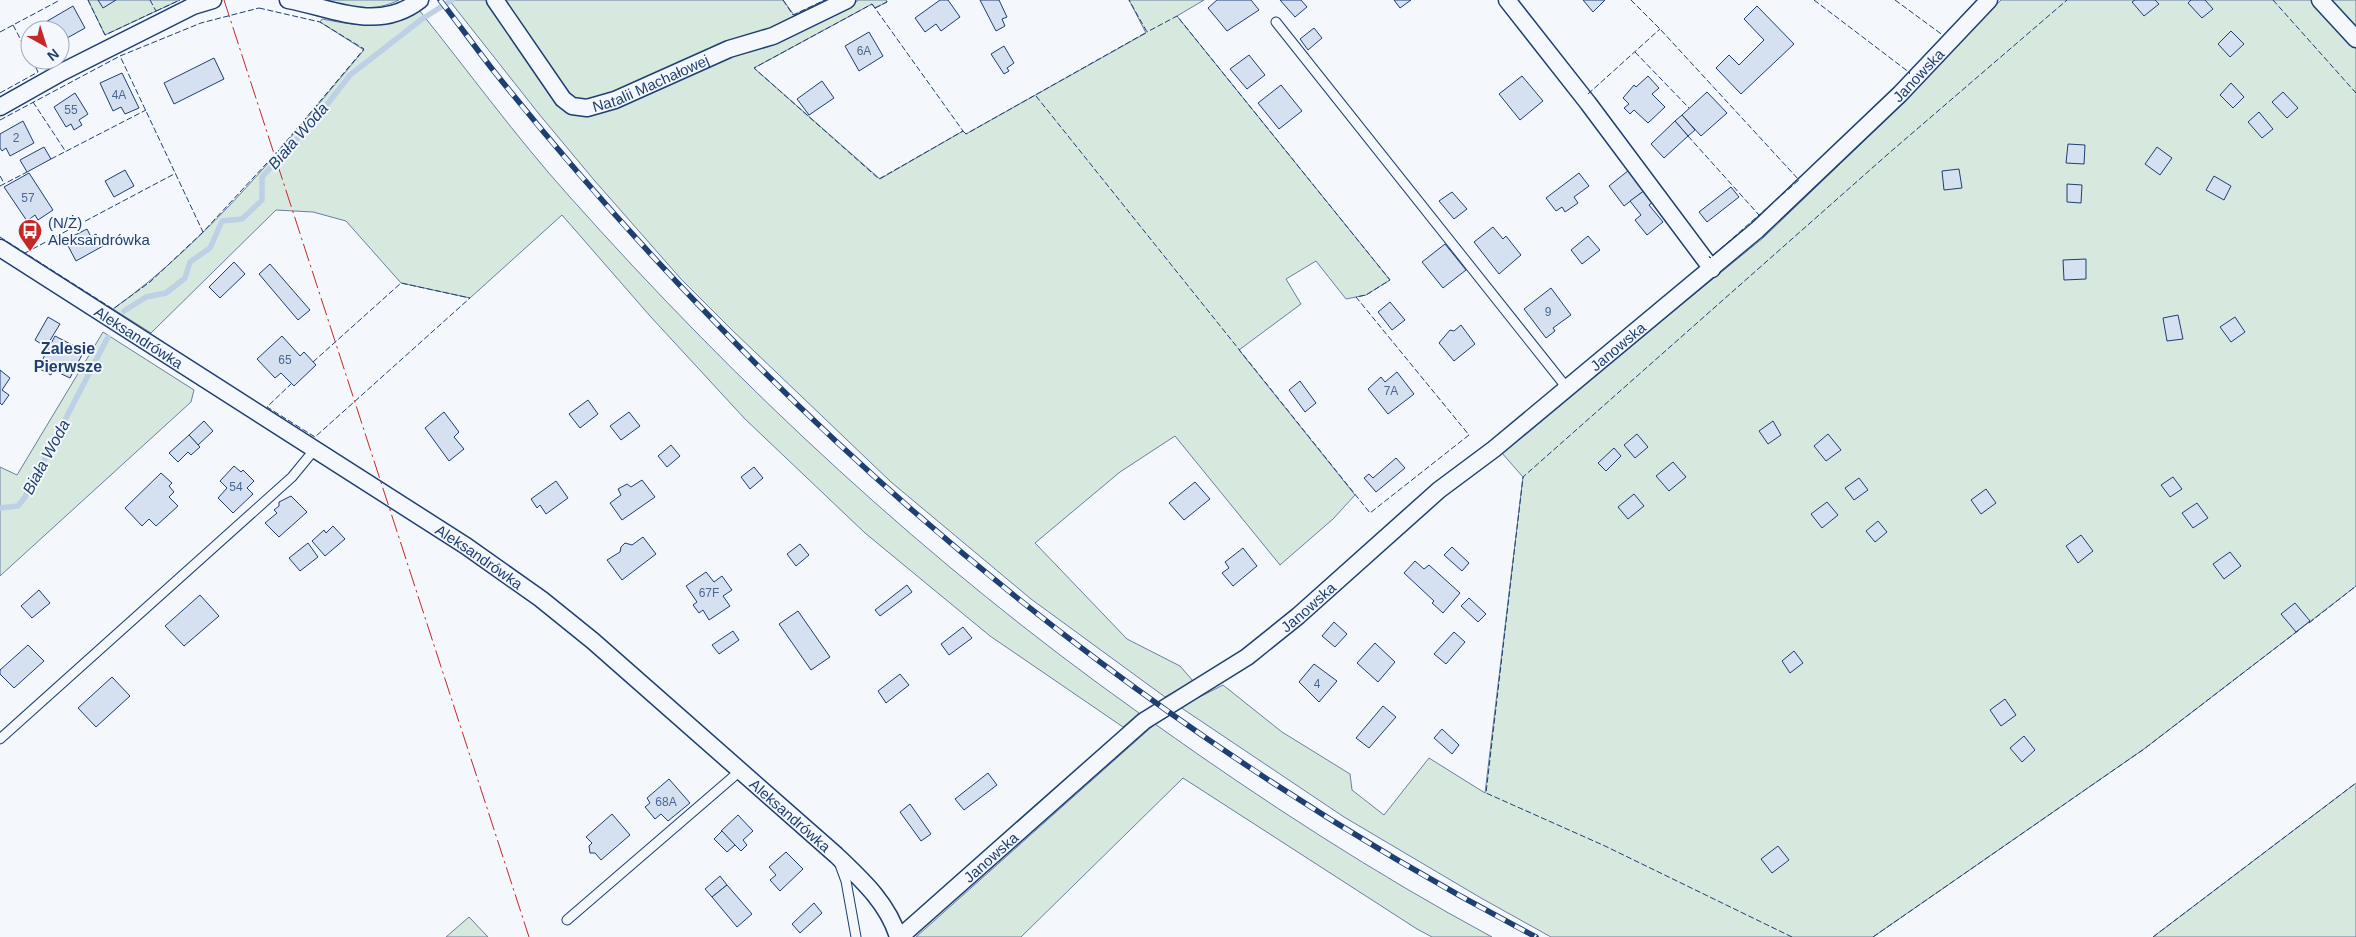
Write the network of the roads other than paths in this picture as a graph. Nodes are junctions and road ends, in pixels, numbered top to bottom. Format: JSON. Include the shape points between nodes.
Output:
{"nodes":[{"id":1,"x":212,"y":0,"type":"edge"},
{"id":2,"x":288,"y":0,"type":"edge"},
{"id":3,"x":420,"y":0,"type":"edge"},
{"id":4,"x":496,"y":0,"type":"edge"},
{"id":5,"x":847,"y":0,"type":"edge"},
{"id":6,"x":1507,"y":0,"type":"edge"},
{"id":7,"x":1989,"y":0,"type":"edge"},
{"id":8,"x":2320,"y":0,"type":"edge"},
{"id":9,"x":1276,"y":22,"type":"dead end"},
{"id":10,"x":2356,"y":39,"type":"edge"},
{"id":11,"x":0,"y":108,"type":"edge"},
{"id":12,"x":0,"y":248,"type":"edge"},
{"id":13,"x":1712,"y":269,"type":"junction"},
{"id":14,"x":1568,"y":388,"type":"junction"},
{"id":15,"x":316,"y":450,"type":"junction"},
{"id":16,"x":0,"y":739,"type":"edge"},
{"id":17,"x":740,"y":771,"type":"junction"},
{"id":18,"x":836,"y":855,"type":"junction"},
{"id":19,"x":567,"y":920,"type":"dead end"},
{"id":20,"x":856,"y":937,"type":"edge"},
{"id":21,"x":899,"y":937,"type":"edge"}],
"edges":[{"from":1,"to":11,"type":"street","via":[[193,6],[62,72]]},
{"from":2,"to":3,"type":"street","via":[[340,14],[370,18],[391,15]]},
{"from":4,"to":5,"type":"street","name":"Natalii Machałowej","via":[[563,99],[572,106],[587,108],[615,100],[729,49],[773,36]]},
{"from":6,"to":13,"type":"street"},
{"from":7,"to":13,"type":"street","name":"Janowska","via":[[1900,94]]},
{"from":8,"to":10,"type":"street"},
{"from":9,"to":14,"type":"lane"},
{"from":12,"to":15,"type":"street","name":"Aleksandrówka"},
{"from":13,"to":14,"type":"street","name":"Janowska"},
{"from":14,"to":21,"type":"street","name":"Janowska","via":[[1439,490],[1298,616],[1247,657],[1144,721]]},
{"from":15,"to":16,"type":"lane","via":[[292,477]]},
{"from":15,"to":17,"type":"street","name":"Aleksandrówka","via":[[466,546],[556,610]]},
{"from":17,"to":18,"type":"street","name":"Aleksandrówka"},
{"from":17,"to":19,"type":"lane"},
{"from":18,"to":20,"type":"lane","via":[[846,881]]},
{"from":18,"to":21,"type":"street","name":"Aleksandrówka","via":[[883,905]]}]}
